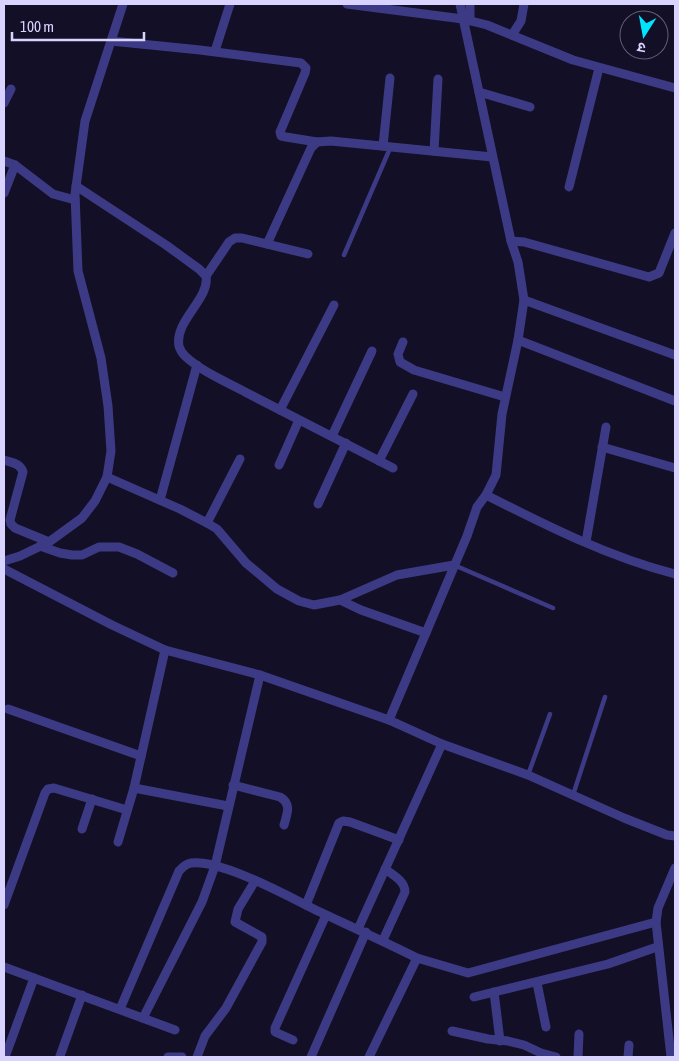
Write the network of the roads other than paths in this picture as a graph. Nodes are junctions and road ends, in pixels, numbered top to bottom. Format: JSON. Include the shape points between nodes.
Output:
{"nodes":[{"id":1,"x":123,"y":4,"type":"edge"},
{"id":2,"x":230,"y":4,"type":"edge"},
{"id":3,"x":353,"y":4,"type":"edge"},
{"id":4,"x":460,"y":4,"type":"edge"},
{"id":5,"x":470,"y":4,"type":"edge"},
{"id":6,"x":524,"y":4,"type":"edge"},
{"id":7,"x":467,"y":20,"type":"junction"},
{"id":8,"x":512,"y":35,"type":"junction"},
{"id":9,"x":111,"y":40,"type":"junction"},
{"id":10,"x":215,"y":52,"type":"junction"},
{"id":11,"x":599,"y":68,"type":"junction"},
{"id":12,"x":390,"y":78,"type":"dead end"},
{"id":13,"x":438,"y":79,"type":"dead end"},
{"id":14,"x":675,"y":88,"type":"edge"},
{"id":15,"x":11,"y":89,"type":"dead end"},
{"id":16,"x":479,"y":92,"type":"junction"},
{"id":17,"x":4,"y":103,"type":"edge"},
{"id":18,"x":530,"y":107,"type":"dead end"},
{"id":19,"x":317,"y":142,"type":"junction"},
{"id":20,"x":387,"y":146,"type":"junction"},
{"id":21,"x":434,"y":151,"type":"junction"},
{"id":22,"x":492,"y":157,"type":"junction"},
{"id":23,"x":4,"y":161,"type":"edge"},
{"id":24,"x":15,"y":165,"type":"junction"},
{"id":25,"x":76,"y":186,"type":"junction"},
{"id":26,"x":569,"y":187,"type":"dead end"},
{"id":27,"x":4,"y":193,"type":"edge"},
{"id":28,"x":75,"y":200,"type":"junction"},
{"id":29,"x":675,"y":233,"type":"edge"},
{"id":30,"x":511,"y":241,"type":"junction"},
{"id":31,"x":267,"y":244,"type":"junction"},
{"id":32,"x":308,"y":254,"type":"dead end"},
{"id":33,"x":344,"y":255,"type":"dead end"},
{"id":34,"x":206,"y":276,"type":"junction"},
{"id":35,"x":524,"y":300,"type":"junction"},
{"id":36,"x":334,"y":305,"type":"dead end"},
{"id":37,"x":518,"y":340,"type":"junction"},
{"id":38,"x":403,"y":342,"type":"dead end"},
{"id":39,"x":372,"y":351,"type":"dead end"},
{"id":40,"x":675,"y":355,"type":"edge"},
{"id":41,"x":197,"y":365,"type":"junction"},
{"id":42,"x":413,"y":394,"type":"dead end"},
{"id":43,"x":506,"y":397,"type":"junction"},
{"id":44,"x":675,"y":401,"type":"edge"},
{"id":45,"x":280,"y":410,"type":"junction"},
{"id":46,"x":298,"y":420,"type":"junction"},
{"id":47,"x":606,"y":426,"type":"dead end"},
{"id":48,"x":332,"y":436,"type":"junction"},
{"id":49,"x":346,"y":443,"type":"junction"},
{"id":50,"x":602,"y":447,"type":"junction"},
{"id":51,"x":240,"y":459,"type":"dead end"},
{"id":52,"x":4,"y":460,"type":"edge"},
{"id":53,"x":379,"y":461,"type":"junction"},
{"id":54,"x":278,"y":465,"type":"dead end"},
{"id":55,"x":393,"y":468,"type":"dead end"},
{"id":56,"x":675,"y":468,"type":"edge"},
{"id":57,"x":107,"y":477,"type":"junction"},
{"id":58,"x":486,"y":495,"type":"junction"},
{"id":59,"x":160,"y":500,"type":"junction"},
{"id":60,"x":318,"y":504,"type":"dead end"},
{"id":61,"x":207,"y":523,"type":"junction"},
{"id":62,"x":49,"y":542,"type":"junction"},
{"id":63,"x":586,"y":542,"type":"junction"},
{"id":64,"x":40,"y":546,"type":"junction"},
{"id":65,"x":4,"y":561,"type":"edge"},
{"id":66,"x":454,"y":565,"type":"junction"},
{"id":67,"x":4,"y":569,"type":"edge"},
{"id":68,"x":173,"y":573,"type":"dead end"},
{"id":69,"x":675,"y":574,"type":"edge"},
{"id":70,"x":340,"y":600,"type":"junction"},
{"id":71,"x":553,"y":608,"type":"dead end"},
{"id":72,"x":426,"y":633,"type":"junction"},
{"id":73,"x":165,"y":650,"type":"junction"},
{"id":74,"x":260,"y":675,"type":"junction"},
{"id":75,"x":605,"y":696,"type":"dead end"},
{"id":76,"x":8,"y":709,"type":"dead end"},
{"id":77,"x":550,"y":714,"type":"dead end"},
{"id":78,"x":389,"y":720,"type":"junction"},
{"id":79,"x":442,"y":744,"type":"junction"},
{"id":80,"x":141,"y":756,"type":"junction"},
{"id":81,"x":528,"y":776,"type":"junction"},
{"id":82,"x":233,"y":785,"type":"junction"},
{"id":83,"x":134,"y":788,"type":"junction"},
{"id":84,"x":573,"y":795,"type":"junction"},
{"id":85,"x":92,"y":799,"type":"junction"},
{"id":86,"x":228,"y":806,"type":"junction"},
{"id":87,"x":128,"y":810,"type":"junction"},
{"id":88,"x":284,"y":825,"type":"dead end"},
{"id":89,"x":82,"y":829,"type":"dead end"},
{"id":90,"x":675,"y":836,"type":"edge"},
{"id":91,"x":399,"y":840,"type":"junction"},
{"id":92,"x":118,"y":842,"type":"dead end"},
{"id":93,"x":215,"y":866,"type":"junction"},
{"id":94,"x":385,"y":868,"type":"junction"},
{"id":95,"x":675,"y":868,"type":"edge"},
{"id":96,"x":256,"y":881,"type":"junction"},
{"id":97,"x":4,"y":905,"type":"edge"},
{"id":98,"x":306,"y":905,"type":"junction"},
{"id":99,"x":326,"y":915,"type":"junction"},
{"id":100,"x":656,"y":922,"type":"junction"},
{"id":101,"x":362,"y":931,"type":"junction"},
{"id":102,"x":383,"y":940,"type":"junction"},
{"id":103,"x":657,"y":947,"type":"junction"},
{"id":104,"x":417,"y":958,"type":"junction"},
{"id":105,"x":4,"y":967,"type":"edge"},
{"id":106,"x":34,"y":978,"type":"junction"},
{"id":107,"x":537,"y":983,"type":"junction"},
{"id":108,"x":494,"y":992,"type":"junction"},
{"id":109,"x":82,"y":995,"type":"junction"},
{"id":110,"x":474,"y":997,"type":"dead end"},
{"id":111,"x":120,"y":1009,"type":"junction"},
{"id":112,"x":143,"y":1018,"type":"junction"},
{"id":113,"x":546,"y":1027,"type":"dead end"},
{"id":114,"x":175,"y":1030,"type":"dead end"},
{"id":115,"x":452,"y":1031,"type":"dead end"},
{"id":116,"x":579,"y":1034,"type":"dead end"},
{"id":117,"x":293,"y":1040,"type":"dead end"},
{"id":118,"x":500,"y":1040,"type":"junction"},
{"id":119,"x":629,"y":1045,"type":"dead end"},
{"id":120,"x":60,"y":1056,"type":"dead end"},
{"id":121,"x":5,"y":1057,"type":"edge"},
{"id":122,"x":168,"y":1057,"type":"edge"},
{"id":123,"x":182,"y":1057,"type":"edge"},
{"id":124,"x":197,"y":1057,"type":"edge"},
{"id":125,"x":312,"y":1057,"type":"edge"},
{"id":126,"x":369,"y":1057,"type":"edge"},
{"id":127,"x":556,"y":1057,"type":"edge"},
{"id":128,"x":578,"y":1057,"type":"edge"},
{"id":129,"x":628,"y":1057,"type":"edge"},
{"id":130,"x":671,"y":1057,"type":"edge"}],
"edges":[{"from":1,"to":9,"type":"street"},
{"from":2,"to":10,"type":"street"},
{"from":3,"to":7,"type":"street"},
{"from":4,"to":7,"type":"street"},
{"from":5,"to":7,"type":"street"},
{"from":6,"to":8,"type":"street","via":[[521,21]]},
{"from":7,"to":8,"type":"street"},
{"from":7,"to":16,"type":"street"},
{"from":8,"to":11,"type":"street"},
{"from":9,"to":10,"type":"street"},
{"from":9,"to":25,"type":"street","via":[[85,121]]},
{"from":10,"to":19,"type":"street","via":[[304,65],[305,73],[280,132],[281,136]]},
{"from":11,"to":14,"type":"street"},
{"from":11,"to":26,"type":"street"},
{"from":12,"to":20,"type":"street"},
{"from":13,"to":21,"type":"street"},
{"from":15,"to":17,"type":"street"},
{"from":16,"to":18,"type":"street"},
{"from":16,"to":22,"type":"street"},
{"from":19,"to":20,"type":"street","via":[[331,140]]},
{"from":19,"to":31,"type":"street","via":[[311,148]]},
{"from":20,"to":21,"type":"street"},
{"from":20,"to":33,"type":"lane"},
{"from":21,"to":22,"type":"street"},
{"from":22,"to":30,"type":"street"},
{"from":23,"to":24,"type":"street"},
{"from":24,"to":27,"type":"street"},
{"from":24,"to":28,"type":"street","via":[[53,194]]},
{"from":25,"to":28,"type":"street"},
{"from":25,"to":34,"type":"street","via":[[166,245]]},
{"from":28,"to":57,"type":"street","via":[[78,271],[101,358],[108,406],[111,451]]},
{"from":29,"to":30,"type":"street","via":[[659,273],[649,277]]},
{"from":30,"to":35,"type":"street"},
{"from":31,"to":32,"type":"street"},
{"from":31,"to":34,"type":"street","via":[[235,238]]},
{"from":34,"to":41,"type":"street","via":[[205,287],[179,336],[180,350]]},
{"from":35,"to":37,"type":"street"},
{"from":35,"to":40,"type":"street"},
{"from":36,"to":45,"type":"street"},
{"from":37,"to":43,"type":"street"},
{"from":37,"to":44,"type":"street"},
{"from":38,"to":43,"type":"street","via":[[398,354],[400,362],[414,370]]},
{"from":39,"to":48,"type":"street"},
{"from":41,"to":45,"type":"street"},
{"from":41,"to":59,"type":"street"},
{"from":42,"to":53,"type":"street"},
{"from":43,"to":58,"type":"street","via":[[496,475]]},
{"from":45,"to":46,"type":"street"},
{"from":46,"to":48,"type":"street"},
{"from":46,"to":54,"type":"street"},
{"from":47,"to":50,"type":"street"},
{"from":48,"to":49,"type":"street"},
{"from":49,"to":53,"type":"street"},
{"from":49,"to":60,"type":"street"},
{"from":50,"to":56,"type":"street"},
{"from":50,"to":63,"type":"street"},
{"from":51,"to":61,"type":"street"},
{"from":52,"to":62,"type":"street","via":[[17,464],[23,472],[11,524]]},
{"from":53,"to":55,"type":"street"},
{"from":57,"to":59,"type":"street"},
{"from":57,"to":62,"type":"street","via":[[82,518]]},
{"from":58,"to":63,"type":"street","via":[[550,528]]},
{"from":58,"to":66,"type":"street","via":[[477,506]]},
{"from":59,"to":61,"type":"street"},
{"from":61,"to":70,"type":"street","via":[[217,529],[246,563],[276,590],[314,605]]},
{"from":62,"to":64,"type":"street"},
{"from":63,"to":69,"type":"street"},
{"from":64,"to":65,"type":"street"},
{"from":64,"to":68,"type":"street","via":[[72,555],[82,555],[99,547],[120,547]]},
{"from":66,"to":70,"type":"street","via":[[397,576]]},
{"from":66,"to":71,"type":"lane"},
{"from":66,"to":72,"type":"street"},
{"from":67,"to":73,"type":"street"},
{"from":70,"to":72,"type":"street"},
{"from":72,"to":78,"type":"street"},
{"from":73,"to":74,"type":"street"},
{"from":73,"to":80,"type":"street"},
{"from":74,"to":78,"type":"street"},
{"from":74,"to":82,"type":"street"},
{"from":75,"to":84,"type":"lane"},
{"from":76,"to":80,"type":"street"},
{"from":77,"to":81,"type":"lane"},
{"from":78,"to":79,"type":"street"},
{"from":79,"to":81,"type":"street"},
{"from":79,"to":91,"type":"street"},
{"from":80,"to":83,"type":"street"},
{"from":81,"to":84,"type":"street"},
{"from":82,"to":86,"type":"street"},
{"from":82,"to":88,"type":"street","via":[[286,800],[288,811]]},
{"from":83,"to":86,"type":"street"},
{"from":83,"to":87,"type":"street"},
{"from":84,"to":90,"type":"street"},
{"from":85,"to":87,"type":"street"},
{"from":85,"to":89,"type":"street"},
{"from":85,"to":97,"type":"street","via":[[48,789]]},
{"from":86,"to":93,"type":"street"},
{"from":87,"to":92,"type":"street"},
{"from":91,"to":94,"type":"street"},
{"from":91,"to":98,"type":"street","via":[[350,822],[338,823]]},
{"from":93,"to":96,"type":"street"},
{"from":93,"to":111,"type":"street","via":[[191,863],[179,871]]},
{"from":93,"to":112,"type":"street","via":[[202,902]]},
{"from":94,"to":101,"type":"street"},
{"from":94,"to":102,"type":"street","via":[[402,882],[405,892]]},
{"from":95,"to":100,"type":"street","via":[[658,908]]},
{"from":96,"to":98,"type":"street"},
{"from":96,"to":124,"type":"street","via":[[238,909],[235,922],[262,938],[262,942],[226,1008],[205,1036]]},
{"from":98,"to":99,"type":"street"},
{"from":99,"to":101,"type":"street"},
{"from":99,"to":117,"type":"street","via":[[275,1028],[277,1034]]},
{"from":100,"to":103,"type":"street"},
{"from":100,"to":104,"type":"street","via":[[468,974]]},
{"from":101,"to":102,"type":"street"},
{"from":101,"to":125,"type":"street"},
{"from":102,"to":104,"type":"street"},
{"from":103,"to":107,"type":"street"},
{"from":103,"to":130,"type":"street"},
{"from":104,"to":126,"type":"street"},
{"from":105,"to":106,"type":"street"},
{"from":106,"to":109,"type":"street"},
{"from":106,"to":121,"type":"street"},
{"from":107,"to":108,"type":"street"},
{"from":107,"to":113,"type":"street"},
{"from":108,"to":110,"type":"street"},
{"from":108,"to":118,"type":"street"},
{"from":109,"to":111,"type":"street"},
{"from":109,"to":120,"type":"street"},
{"from":111,"to":112,"type":"street"},
{"from":112,"to":114,"type":"street"},
{"from":115,"to":118,"type":"street"},
{"from":116,"to":128,"type":"street"},
{"from":118,"to":127,"type":"street"},
{"from":119,"to":129,"type":"street"},
{"from":122,"to":123,"type":"street"}]}
